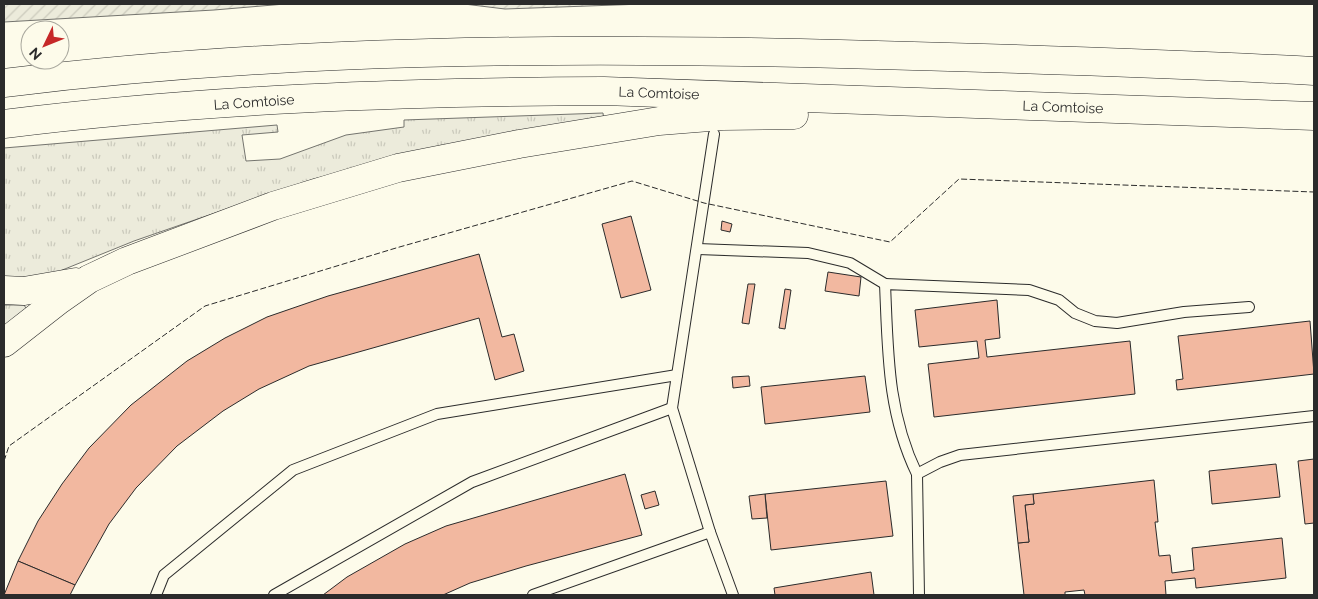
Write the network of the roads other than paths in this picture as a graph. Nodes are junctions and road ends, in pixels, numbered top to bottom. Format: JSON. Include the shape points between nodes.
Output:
{"nodes":[{"id":1,"x":1314,"y":71,"type":"edge"},
{"id":2,"x":10,"y":81,"type":"edge"},
{"id":3,"x":1191,"y":111,"type":"junction"},
{"id":4,"x":1314,"y":116,"type":"edge"},
{"id":5,"x":4,"y":124,"type":"edge"},
{"id":6,"x":714,"y":134,"type":"dead end"},
{"id":7,"x":698,"y":249,"type":"junction"},
{"id":8,"x":89,"y":279,"type":"junction"},
{"id":9,"x":886,"y":284,"type":"junction"},
{"id":10,"x":4,"y":290,"type":"edge"},
{"id":11,"x":1249,"y":307,"type":"dead end"},
{"id":12,"x":4,"y":343,"type":"edge"},
{"id":13,"x":677,"y":374,"type":"junction"},
{"id":14,"x":672,"y":408,"type":"junction"},
{"id":15,"x":1314,"y":416,"type":"edge"},
{"id":16,"x":917,"y":474,"type":"junction"},
{"id":17,"x":710,"y":532,"type":"junction"},
{"id":18,"x":156,"y":595,"type":"edge"},
{"id":19,"x":274,"y":595,"type":"edge"},
{"id":20,"x":533,"y":595,"type":"edge"},
{"id":21,"x":734,"y":595,"type":"edge"},
{"id":22,"x":919,"y":595,"type":"edge"}],
"edges":[{"from":1,"to":2,"type":"highway","via":[[992,58],[547,50],[275,59]]},
{"from":3,"to":4,"type":"highway","name":"La Comtoise"},
{"from":3,"to":5,"type":"highway","name":"La Comtoise","via":[[522,91],[263,101]]},
{"from":3,"to":8,"type":"highway","via":[[982,110],[722,116],[659,121],[417,164],[338,185],[177,240]]},
{"from":6,"to":7,"type":"lane"},
{"from":7,"to":9,"type":"lane","via":[[808,253],[850,263]]},
{"from":7,"to":13,"type":"lane"},
{"from":8,"to":10,"type":"highway","via":[[42,289]]},
{"from":8,"to":12,"type":"highway","via":[[35,316]]},
{"from":9,"to":11,"type":"lane","via":[[1030,290],[1059,300],[1075,313],[1095,321],[1117,323],[1184,312]]},
{"from":9,"to":16,"type":"lane","via":[[888,358],[897,425]]},
{"from":13,"to":14,"type":"lane"},
{"from":13,"to":18,"type":"lane","via":[[437,414],[293,470],[164,575]]},
{"from":14,"to":17,"type":"lane"},
{"from":14,"to":19,"type":"lane","via":[[472,482]]},
{"from":15,"to":16,"type":"lane","via":[[960,456]]},
{"from":16,"to":22,"type":"lane"},
{"from":17,"to":20,"type":"lane"},
{"from":17,"to":21,"type":"lane"}]}
